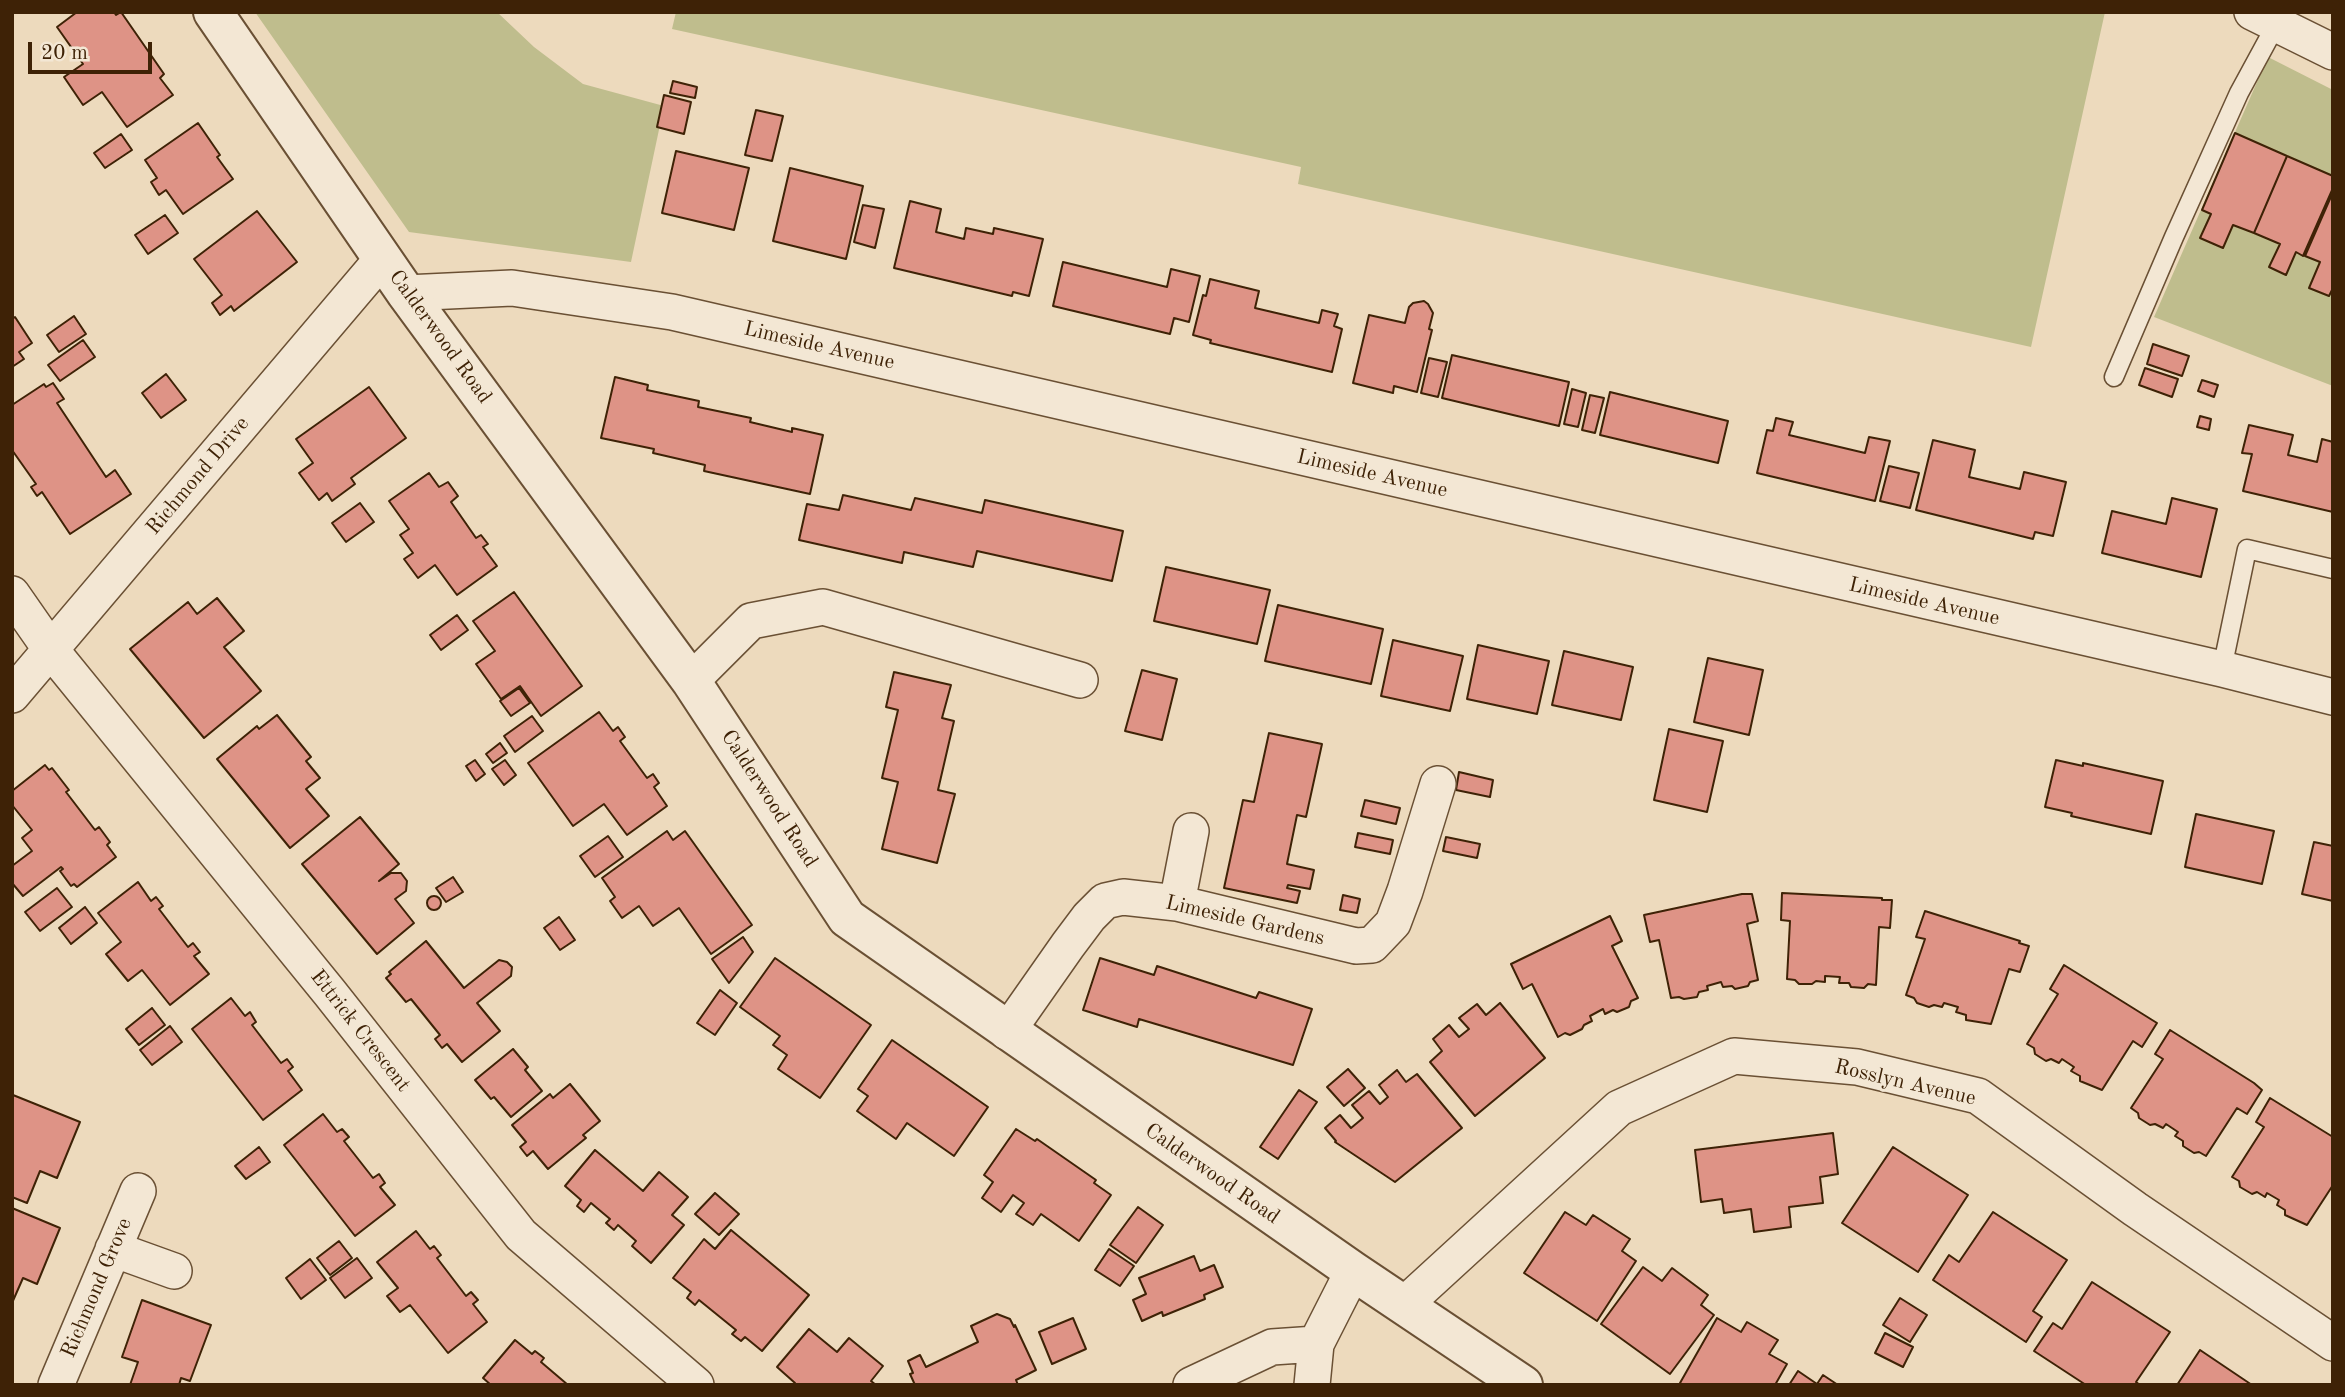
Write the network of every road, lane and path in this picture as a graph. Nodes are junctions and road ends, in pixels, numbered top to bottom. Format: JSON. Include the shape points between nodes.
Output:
{"nodes":[{"id":1,"x":213,"y":12,"type":"edge"},
{"id":2,"x":2264,"y":18,"type":"edge"},
{"id":3,"x":2333,"y":52,"type":"edge"},
{"id":4,"x":383,"y":258,"type":"junction"},
{"id":5,"x":406,"y":293,"type":"junction"},
{"id":6,"x":2114,"y":377,"type":"dead end"},
{"id":7,"x":2333,"y":569,"type":"edge"},
{"id":8,"x":12,"y":594,"type":"edge"},
{"id":9,"x":51,"y":650,"type":"junction"},
{"id":10,"x":2222,"y":669,"type":"junction"},
{"id":11,"x":1080,"y":680,"type":"dead end"},
{"id":12,"x":691,"y":681,"type":"junction"},
{"id":13,"x":12,"y":695,"type":"edge"},
{"id":14,"x":2333,"y":697,"type":"edge"},
{"id":15,"x":1438,"y":784,"type":"dead end"},
{"id":16,"x":1192,"y":831,"type":"dead end"},
{"id":17,"x":1177,"y":903,"type":"junction"},
{"id":18,"x":1007,"y":1032,"type":"junction"},
{"id":19,"x":138,"y":1191,"type":"dead end"},
{"id":20,"x":113,"y":1250,"type":"junction"},
{"id":21,"x":1353,"y":1271,"type":"junction"},
{"id":22,"x":174,"y":1272,"type":"dead end"},
{"id":23,"x":1405,"y":1304,"type":"junction"},
{"id":24,"x":2333,"y":1343,"type":"edge"},
{"id":25,"x":1317,"y":1344,"type":"junction"},
{"id":26,"x":56,"y":1385,"type":"edge"},
{"id":27,"x":696,"y":1385,"type":"edge"},
{"id":28,"x":1191,"y":1385,"type":"edge"},
{"id":29,"x":1312,"y":1385,"type":"edge"},
{"id":30,"x":1523,"y":1385,"type":"edge"}],
"edges":[{"from":1,"to":4,"type":"street","name":"Calderwood Road"},
{"from":2,"to":3,"type":"street"},
{"from":2,"to":6,"type":"lane","via":[[2239,93]]},
{"from":4,"to":5,"type":"street","name":"Calderwood Road"},
{"from":4,"to":9,"type":"street","name":"Richmond Drive"},
{"from":5,"to":10,"type":"street","name":"Limeside Avenue","via":[[512,288],[672,312]]},
{"from":5,"to":12,"type":"street","name":"Calderwood Road"},
{"from":7,"to":10,"type":"lane","via":[[2247,549]]},
{"from":8,"to":9,"type":"street","name":"Ettrick Crescent"},
{"from":9,"to":13,"type":"street","name":"Richmond Drive"},
{"from":9,"to":27,"type":"street","name":"Ettrick Crescent","via":[[521,1236]]},
{"from":10,"to":14,"type":"street","name":"Limeside Avenue"},
{"from":11,"to":12,"type":"street","via":[[823,607],[751,621]]},
{"from":12,"to":18,"type":"street","name":"Calderwood Road","via":[[847,918]]},
{"from":15,"to":17,"type":"street","name":"Limeside Gardens","via":[[1393,923],[1372,945],[1356,946]]},
{"from":16,"to":17,"type":"street"},
{"from":17,"to":18,"type":"street","name":"Limeside Gardens","via":[[1123,897],[1105,901],[1068,944]]},
{"from":18,"to":21,"type":"street","name":"Calderwood Road"},
{"from":19,"to":20,"type":"street","name":"Richmond Grove"},
{"from":20,"to":22,"type":"street"},
{"from":20,"to":26,"type":"street","name":"Richmond Grove"},
{"from":21,"to":23,"type":"street","name":"Calderwood Road"},
{"from":21,"to":25,"type":"street"},
{"from":23,"to":24,"type":"street","name":"Rosslyn Avenue","via":[[1619,1108],[1734,1056],[1857,1067],[1978,1096]]},
{"from":23,"to":30,"type":"street","name":"Calderwood Road"},
{"from":25,"to":28,"type":"street","via":[[1272,1346]]},
{"from":25,"to":29,"type":"street"}]}
